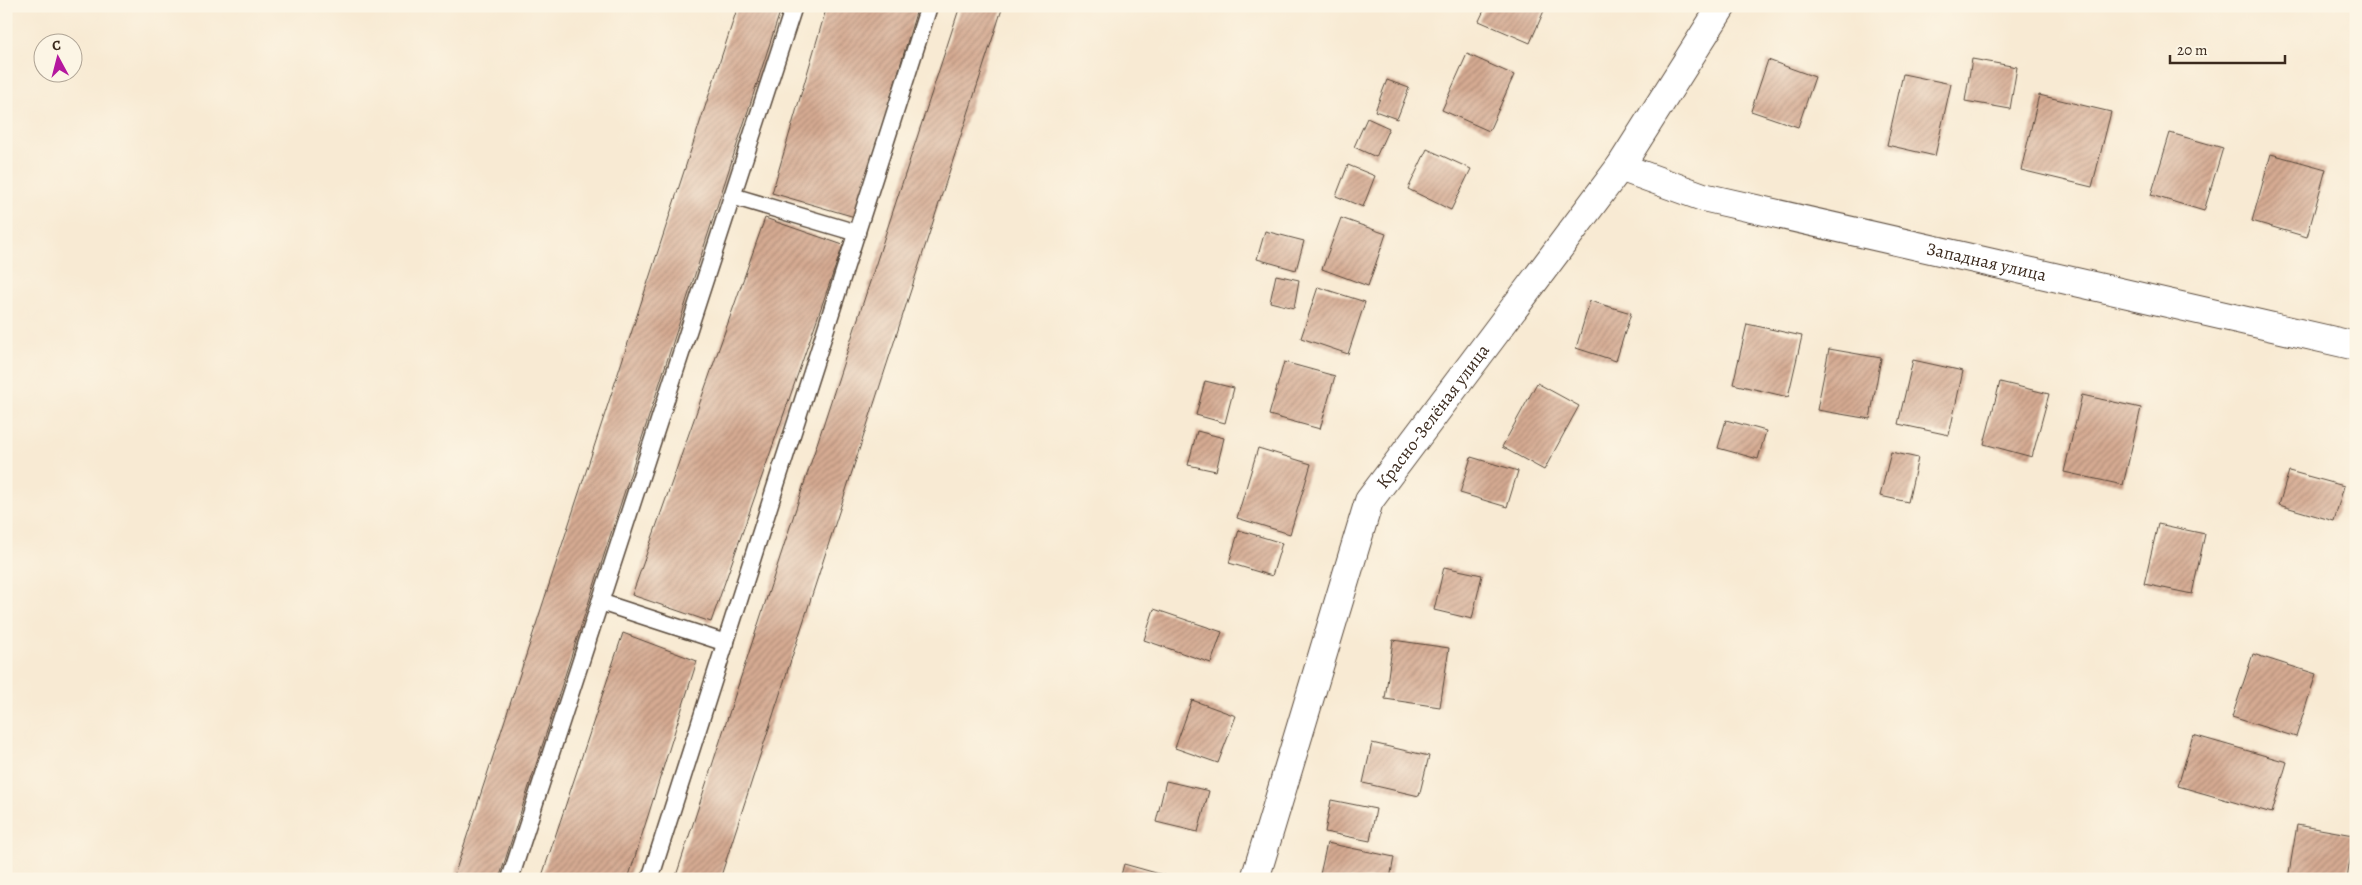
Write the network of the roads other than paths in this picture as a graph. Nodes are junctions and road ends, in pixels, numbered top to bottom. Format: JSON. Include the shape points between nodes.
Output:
{"nodes":[{"id":1,"x":794,"y":6,"type":"edge"},
{"id":2,"x":929,"y":6,"type":"edge"},
{"id":3,"x":1722,"y":6,"type":"edge"},
{"id":4,"x":1620,"y":167,"type":"junction"},
{"id":5,"x":732,"y":196,"type":"junction"},
{"id":6,"x":856,"y":234,"type":"junction"},
{"id":7,"x":2356,"y":346,"type":"edge"},
{"id":8,"x":600,"y":602,"type":"junction"},
{"id":9,"x":726,"y":643,"type":"junction"},
{"id":10,"x":510,"y":879,"type":"edge"},
{"id":11,"x":650,"y":879,"type":"edge"},
{"id":12,"x":1255,"y":879,"type":"edge"}],
"edges":[{"from":1,"to":5,"type":"lane"},
{"from":2,"to":6,"type":"lane"},
{"from":3,"to":4,"type":"street","name":"Красно-Зелёная улица"},
{"from":4,"to":7,"type":"street","name":"Западная улица","via":[[1703,197]]},
{"from":4,"to":12,"type":"street","name":"Красно-Зелёная улица","via":[[1369,501]]},
{"from":5,"to":6,"type":"lane"},
{"from":5,"to":8,"type":"lane"},
{"from":6,"to":9,"type":"lane"},
{"from":8,"to":9,"type":"lane"},
{"from":8,"to":10,"type":"lane"},
{"from":9,"to":11,"type":"lane"}]}
